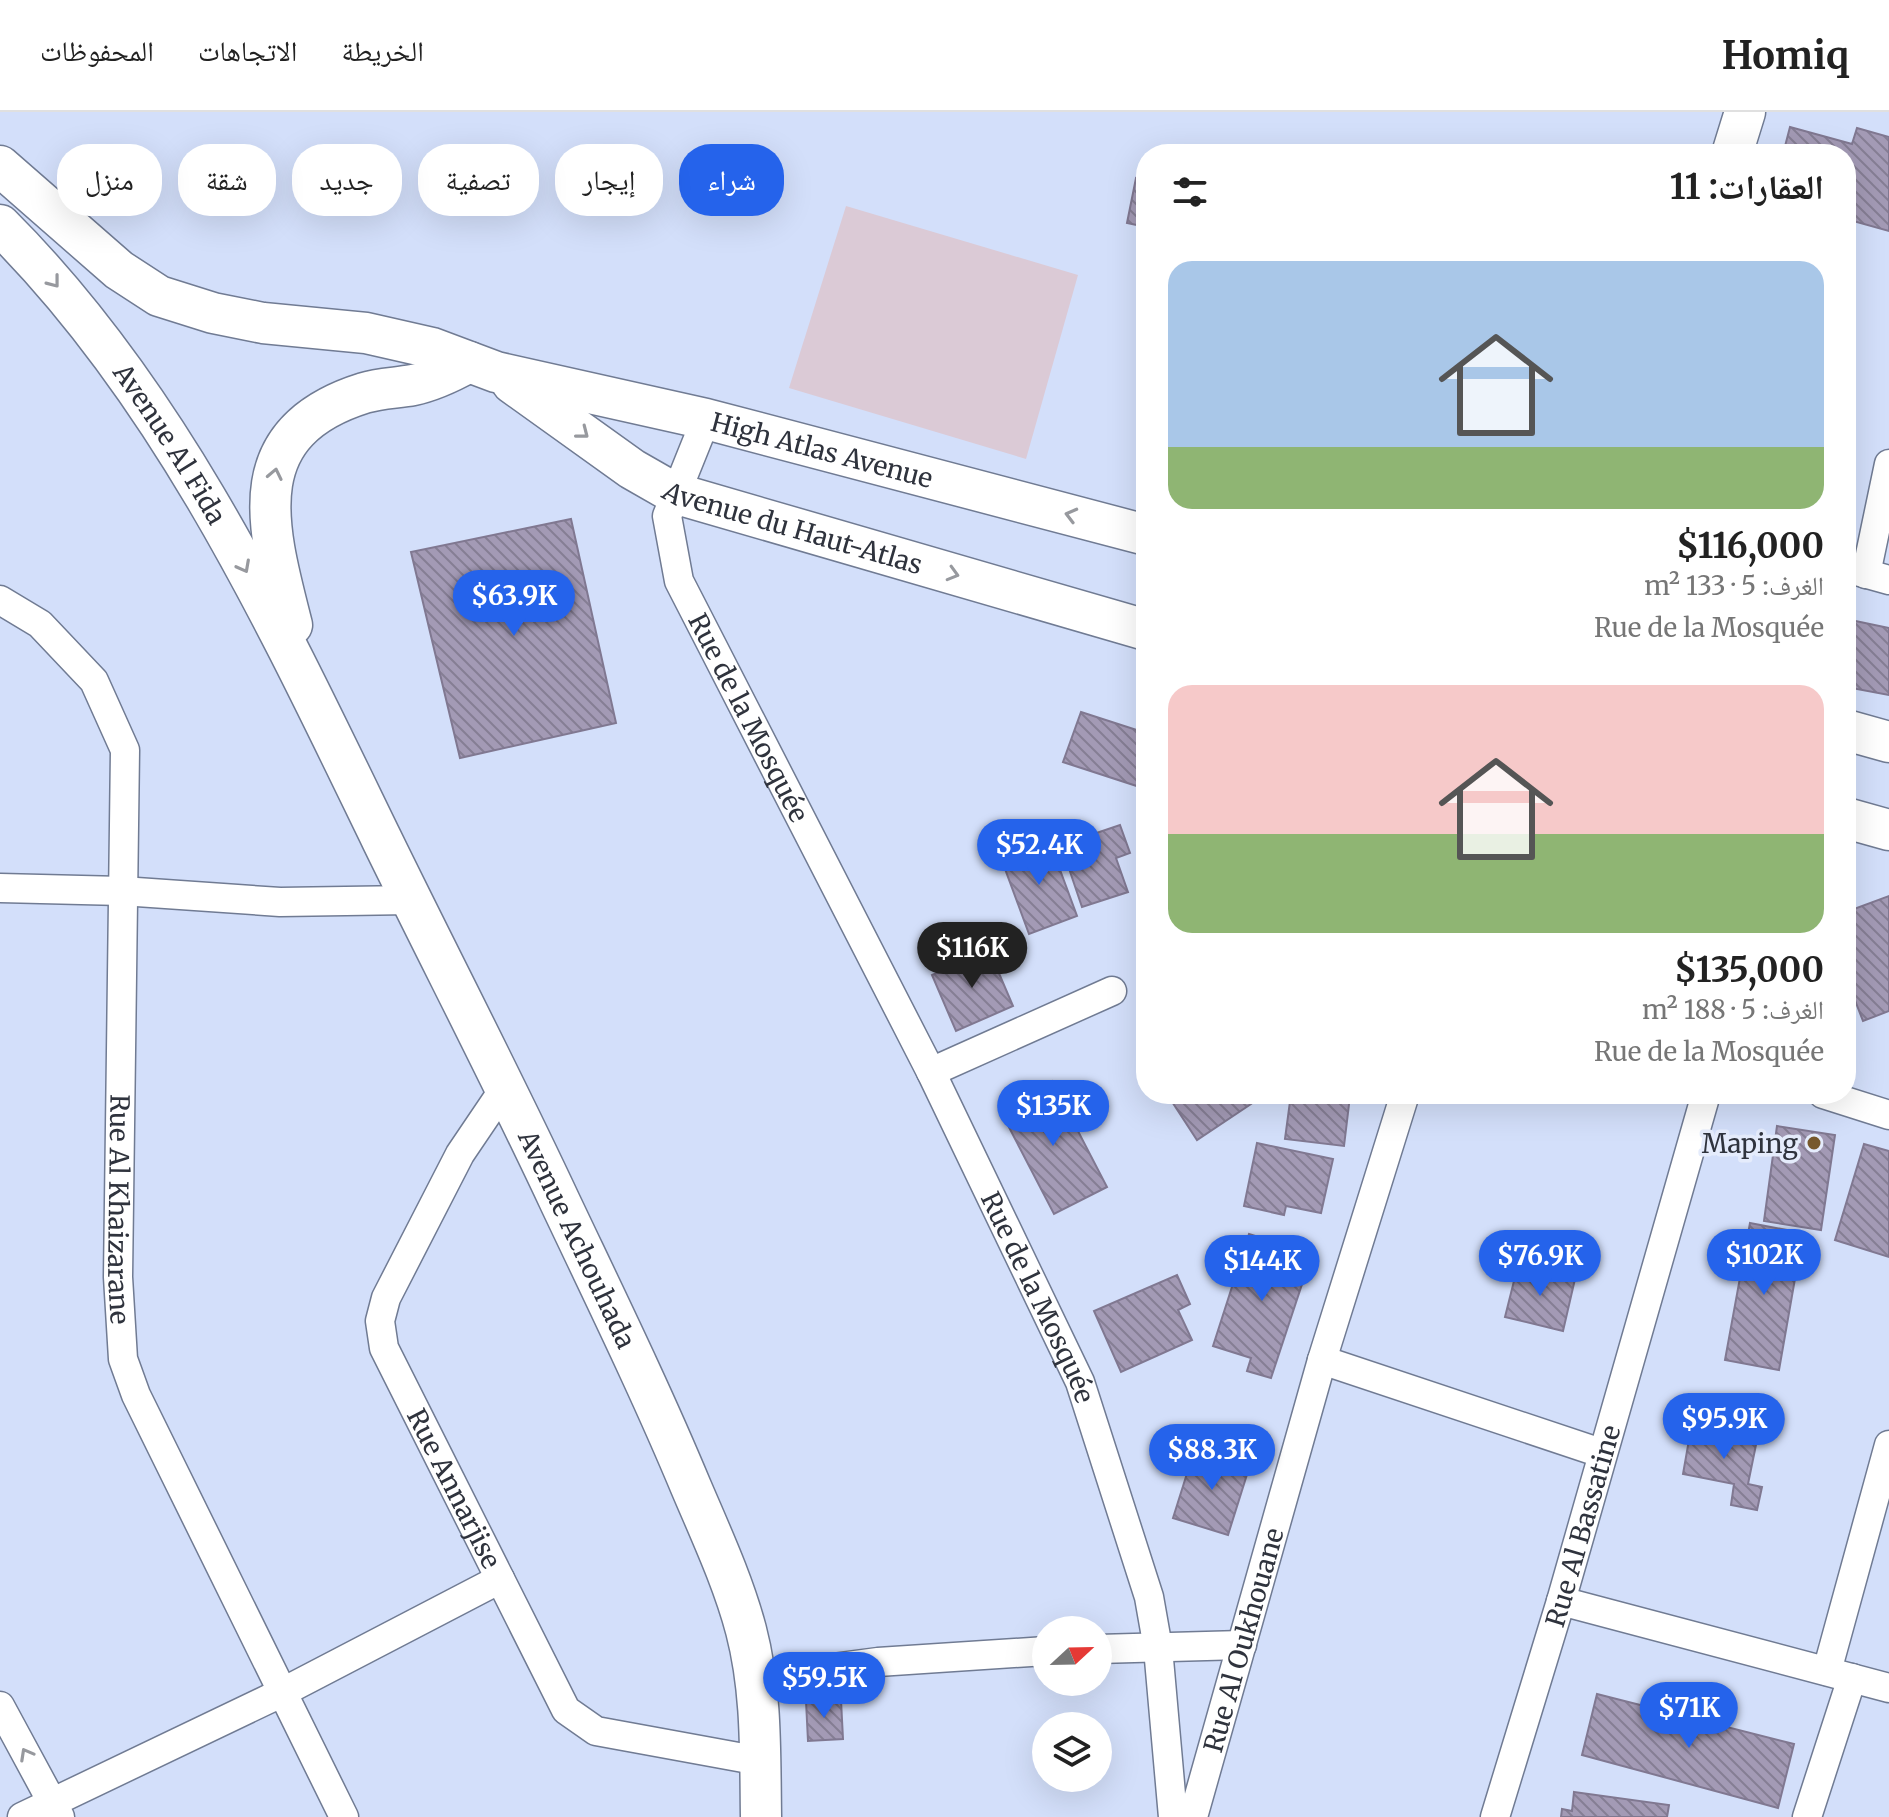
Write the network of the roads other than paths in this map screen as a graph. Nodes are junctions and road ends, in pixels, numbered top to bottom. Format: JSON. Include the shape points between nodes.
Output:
{"nodes":[{"id":1,"x":1745,"y":112,"type":"edge"},
{"id":2,"x":1735,"y":144,"type":"edge"},
{"id":3,"x":0,"y":166,"type":"edge"},
{"id":4,"x":0,"y":225,"type":"edge"},
{"id":5,"x":482,"y":367,"type":"junction"},
{"id":6,"x":706,"y":419,"type":"junction"},
{"id":7,"x":1889,"y":464,"type":"edge"},
{"id":8,"x":674,"y":493,"type":"junction"},
{"id":9,"x":1136,"y":532,"type":"edge"},
{"id":10,"x":1867,"y":574,"type":"edge"},
{"id":11,"x":0,"y":600,"type":"edge"},
{"id":12,"x":1136,"y":627,"type":"edge"},
{"id":13,"x":308,"y":687,"type":"junction"},
{"id":14,"x":1856,"y":733,"type":"edge"},
{"id":15,"x":1889,"y":742,"type":"edge"},
{"id":16,"x":1856,"y":821,"type":"edge"},
{"id":17,"x":1889,"y":830,"type":"edge"},
{"id":18,"x":0,"y":888,"type":"edge"},
{"id":19,"x":122,"y":891,"type":"junction"},
{"id":20,"x":411,"y":900,"type":"junction"},
{"id":21,"x":1112,"y":991,"type":"dead end"},
{"id":22,"x":931,"y":1072,"type":"junction"},
{"id":23,"x":506,"y":1086,"type":"junction"},
{"id":24,"x":1402,"y":1104,"type":"edge"},
{"id":25,"x":1703,"y":1104,"type":"edge"},
{"id":26,"x":1854,"y":1104,"type":"edge"},
{"id":27,"x":1889,"y":1115,"type":"edge"},
{"id":28,"x":1322,"y":1360,"type":"junction"},
{"id":29,"x":1889,"y":1445,"type":"edge"},
{"id":30,"x":1601,"y":1453,"type":"junction"},
{"id":31,"x":500,"y":1579,"type":"junction"},
{"id":32,"x":1561,"y":1601,"type":"junction"},
{"id":33,"x":1242,"y":1645,"type":"junction"},
{"id":34,"x":1158,"y":1648,"type":"junction"},
{"id":35,"x":1112,"y":1649,"type":"edge"},
{"id":36,"x":1032,"y":1652,"type":"edge"},
{"id":37,"x":1839,"y":1674,"type":"junction"},
{"id":38,"x":757,"y":1678,"type":"junction"},
{"id":39,"x":1889,"y":1688,"type":"edge"},
{"id":40,"x":281,"y":1693,"type":"junction"},
{"id":41,"x":0,"y":1706,"type":"edge"},
{"id":42,"x":760,"y":1761,"type":"junction"},
{"id":43,"x":56,"y":1810,"type":"edge"},
{"id":44,"x":0,"y":1811,"type":"edge"},
{"id":45,"x":3,"y":1817,"type":"edge"},
{"id":46,"x":22,"y":1817,"type":"edge"},
{"id":47,"x":344,"y":1817,"type":"edge"},
{"id":48,"x":761,"y":1817,"type":"edge"},
{"id":49,"x":1173,"y":1817,"type":"edge"},
{"id":50,"x":1193,"y":1817,"type":"edge"},
{"id":51,"x":1495,"y":1817,"type":"edge"},
{"id":52,"x":1807,"y":1817,"type":"edge"}],
"edges":[{"from":1,"to":2,"type":"street"},
{"from":3,"to":5,"type":"street","name":"Avenue du Haut-Atlas","via":[[119,270],[159,296],[263,323],[366,333],[432,348]]},
{"from":4,"to":13,"type":"street","name":"Avenue Al Fida","one_way":true,"via":[[52,279],[173,443]]},
{"from":5,"to":6,"type":"street","name":"High Atlas Avenue"},
{"from":5,"to":8,"type":"street","name":"Avenue du Haut-Atlas","one_way":true},
{"from":13,"to":5,"type":"street","one_way":true,"via":[[271,527],[271,491],[278,459],[291,435],[320,410],[367,392]]},
{"from":6,"to":8,"type":"street","name":"Rue de la Mosquée"},
{"from":9,"to":6,"type":"street","name":"High Atlas Avenue","one_way":true},
{"from":7,"to":10,"type":"street"},
{"from":8,"to":12,"type":"street","name":"Avenue du Haut-Atlas","one_way":true},
{"from":8,"to":22,"type":"street","name":"Rue de la Mosquée","via":[[667,516],[679,581]]},
{"from":11,"to":19,"type":"street","name":"Rue Al Khaizarane","via":[[40,624],[94,681],[112,716],[125,750]]},
{"from":13,"to":20,"type":"street","name":"Avenue Achouhada"},
{"from":14,"to":15,"type":"street"},
{"from":16,"to":17,"type":"street"},
{"from":18,"to":19,"type":"street"},
{"from":19,"to":20,"type":"street","via":[[280,902]]},
{"from":19,"to":40,"type":"street","name":"Rue Al Khaizarane","via":[[118,1277],[123,1359]]},
{"from":20,"to":23,"type":"street","name":"Avenue Achouhada"},
{"from":21,"to":22,"type":"street"},
{"from":22,"to":34,"type":"street","name":"Rue de la Mosquée","via":[[1080,1382],[1149,1597]]},
{"from":23,"to":31,"type":"street","name":"Rue Annarjise","via":[[460,1154],[422,1226],[386,1298],[380,1334]]},
{"from":23,"to":38,"type":"street","name":"Avenue Achouhada","via":[[720,1555]]},
{"from":24,"to":28,"type":"street","name":"Rue Al Oukhouane"},
{"from":25,"to":30,"type":"street","name":"Rue Al Bassatine"},
{"from":26,"to":27,"type":"street"},
{"from":28,"to":30,"type":"street"},
{"from":28,"to":33,"type":"street","name":"Rue Al Oukhouane"},
{"from":29,"to":37,"type":"street"},
{"from":30,"to":32,"type":"street","name":"Rue Al Bassatine"},
{"from":31,"to":40,"type":"street"},
{"from":31,"to":42,"type":"street","name":"Rue Annarjise","via":[[566,1710],[578,1721],[619,1737]]},
{"from":32,"to":37,"type":"street"},
{"from":32,"to":51,"type":"street","name":"Rue Al Bassatine"},
{"from":33,"to":34,"type":"street"},
{"from":33,"to":50,"type":"street","name":"Rue Al Oukhouane"},
{"from":34,"to":35,"type":"street"},
{"from":34,"to":49,"type":"street","name":"Rue de la Mosquée"},
{"from":36,"to":38,"type":"street","via":[[878,1662]]},
{"from":37,"to":39,"type":"street"},
{"from":37,"to":52,"type":"street"},
{"from":38,"to":42,"type":"street","name":"Avenue Achouhada"},
{"from":40,"to":43,"type":"street"},
{"from":40,"to":47,"type":"street","name":"Rue Al Khaizarane"},
{"from":43,"to":41,"type":"street","one_way":true},
{"from":42,"to":48,"type":"street","name":"Avenue Achouhada"},
{"from":43,"to":46,"type":"street"},
{"from":44,"to":45,"type":"street"}]}
